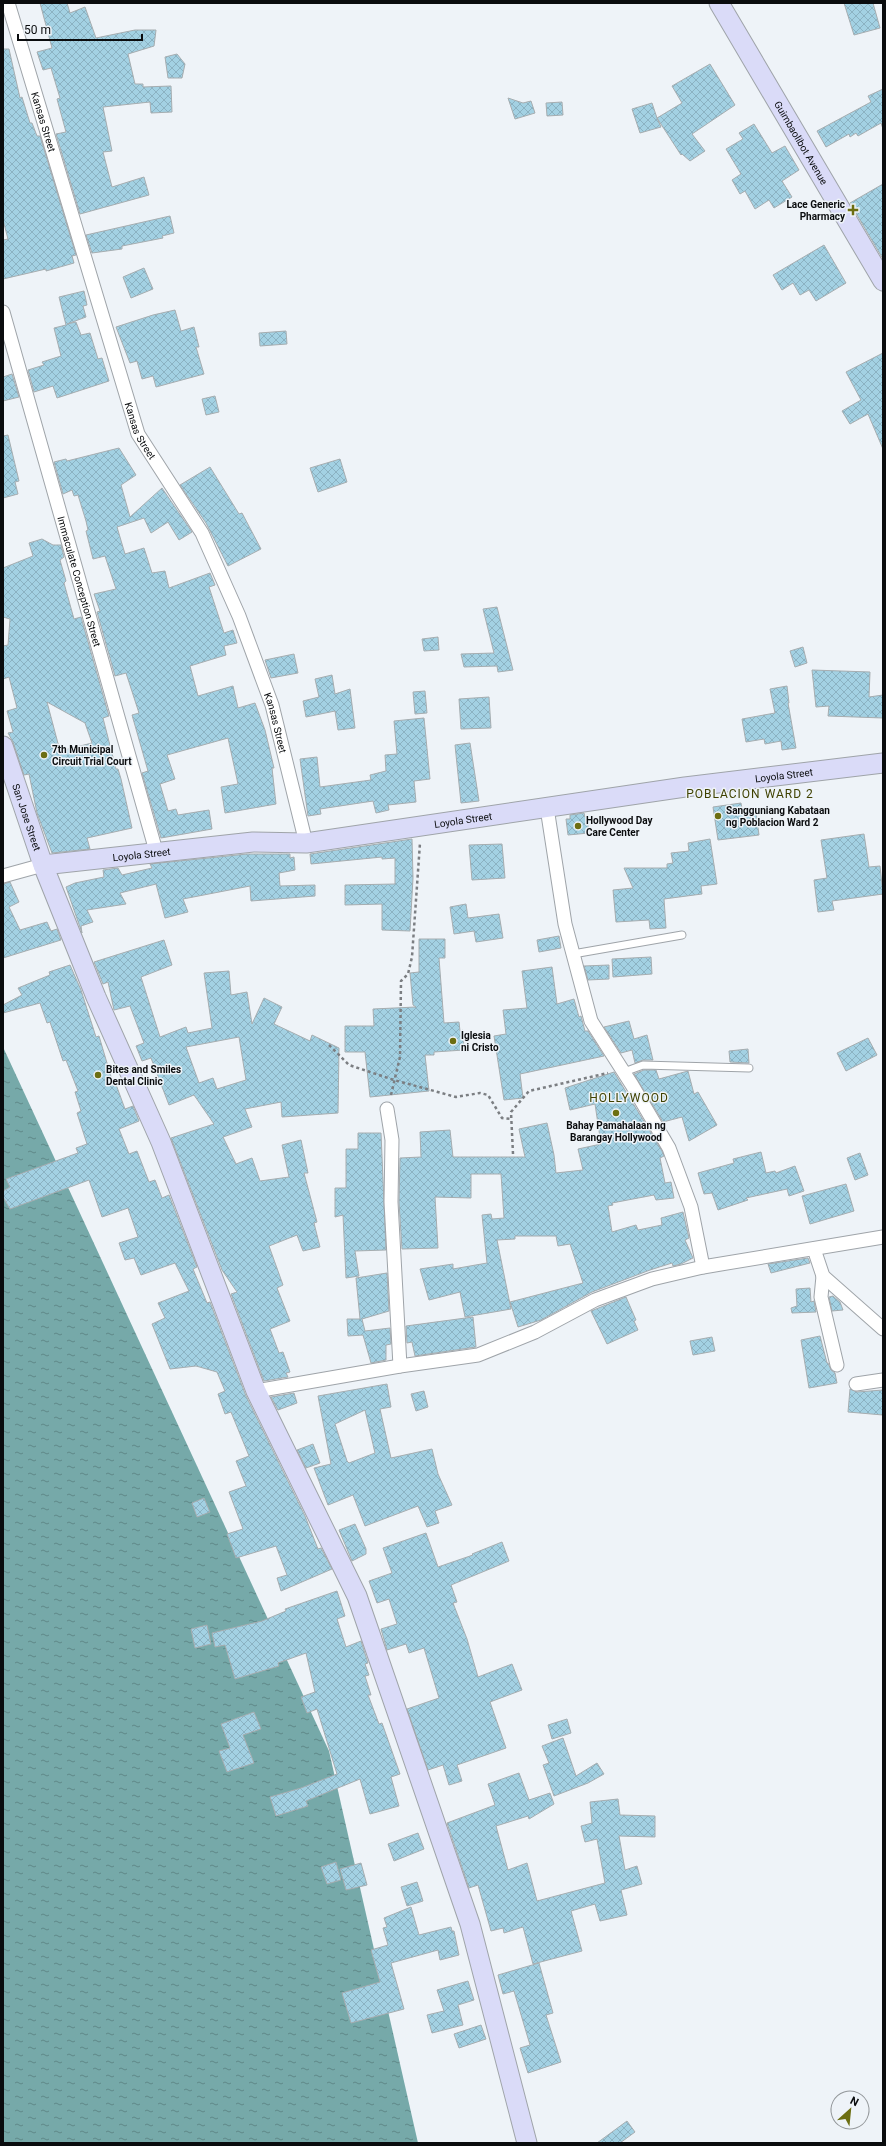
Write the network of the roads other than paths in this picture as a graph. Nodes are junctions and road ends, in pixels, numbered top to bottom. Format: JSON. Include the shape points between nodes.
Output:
{"nodes":[{"id":1,"x":8,"y":3,"type":"edge"},
{"id":2,"x":719,"y":3,"type":"edge"},
{"id":3,"x":883,"y":281,"type":"edge"},
{"id":4,"x":3,"y":312,"type":"edge"},
{"id":5,"x":3,"y":746,"type":"edge"},
{"id":6,"x":883,"y":763,"type":"edge"},
{"id":7,"x":547,"y":808,"type":"junction"},
{"id":8,"x":306,"y":843,"type":"junction"},
{"id":9,"x":156,"y":851,"type":"junction"},
{"id":10,"x":43,"y":865,"type":"junction"},
{"id":11,"x":3,"y":876,"type":"edge"},
{"id":12,"x":682,"y":935,"type":"dead end"},
{"id":13,"x":573,"y":954,"type":"junction"},
{"id":14,"x":749,"y":1068,"type":"dead end"},
{"id":15,"x":623,"y":1071,"type":"junction"},
{"id":16,"x":387,"y":1109,"type":"road end"},
{"id":17,"x":883,"y":1237,"type":"edge"},
{"id":18,"x":814,"y":1249,"type":"junction"},
{"id":19,"x":703,"y":1267,"type":"junction"},
{"id":20,"x":823,"y":1276,"type":"junction"},
{"id":21,"x":883,"y":1329,"type":"edge"},
{"id":22,"x":838,"y":1365,"type":"dead end"},
{"id":23,"x":400,"y":1366,"type":"junction"},
{"id":24,"x":883,"y":1380,"type":"edge"},
{"id":25,"x":856,"y":1384,"type":"dead end"},
{"id":26,"x":256,"y":1391,"type":"junction"},
{"id":27,"x":527,"y":2143,"type":"edge"}],
"edges":[{"from":1,"to":8,"type":"street","name":"Kansas Street","via":[[138,434],[202,533],[239,616],[272,704]]},
{"from":2,"to":3,"type":"street","name":"Guimbaolibot Avenue"},
{"from":4,"to":9,"type":"street","name":"Immaculate Conception Street"},
{"from":5,"to":10,"type":"street","name":"San Jose Street"},
{"from":6,"to":7,"type":"street","name":"Loyola Street","via":[[685,787]]},
{"from":7,"to":8,"type":"street","name":"Loyola Street"},
{"from":7,"to":13,"type":"street","via":[[564,924]]},
{"from":8,"to":9,"type":"street","name":"Loyola Street","via":[[253,842]]},
{"from":9,"to":10,"type":"street","name":"Loyola Street"},
{"from":10,"to":11,"type":"street"},
{"from":10,"to":26,"type":"street","name":"San Jose Street","via":[[96,997],[161,1142]]},
{"from":12,"to":13,"type":"lane"},
{"from":13,"to":15,"type":"street","via":[[591,1021]]},
{"from":14,"to":15,"type":"lane","via":[[643,1065]]},
{"from":15,"to":19,"type":"street","via":[[669,1148],[691,1207]]},
{"from":16,"to":23,"type":"street","via":[[392,1140],[391,1202]]},
{"from":17,"to":18,"type":"street"},
{"from":18,"to":19,"type":"street"},
{"from":18,"to":20,"type":"street"},
{"from":19,"to":23,"type":"street","via":[[652,1279],[610,1295],[535,1332],[478,1354]]},
{"from":20,"to":21,"type":"street"},
{"from":20,"to":22,"type":"street","via":[[821,1297]]},
{"from":23,"to":26,"type":"street"},
{"from":24,"to":25,"type":"street"},
{"from":26,"to":27,"type":"street","name":"San Jose Street","via":[[357,1596],[470,1924]]}]}
